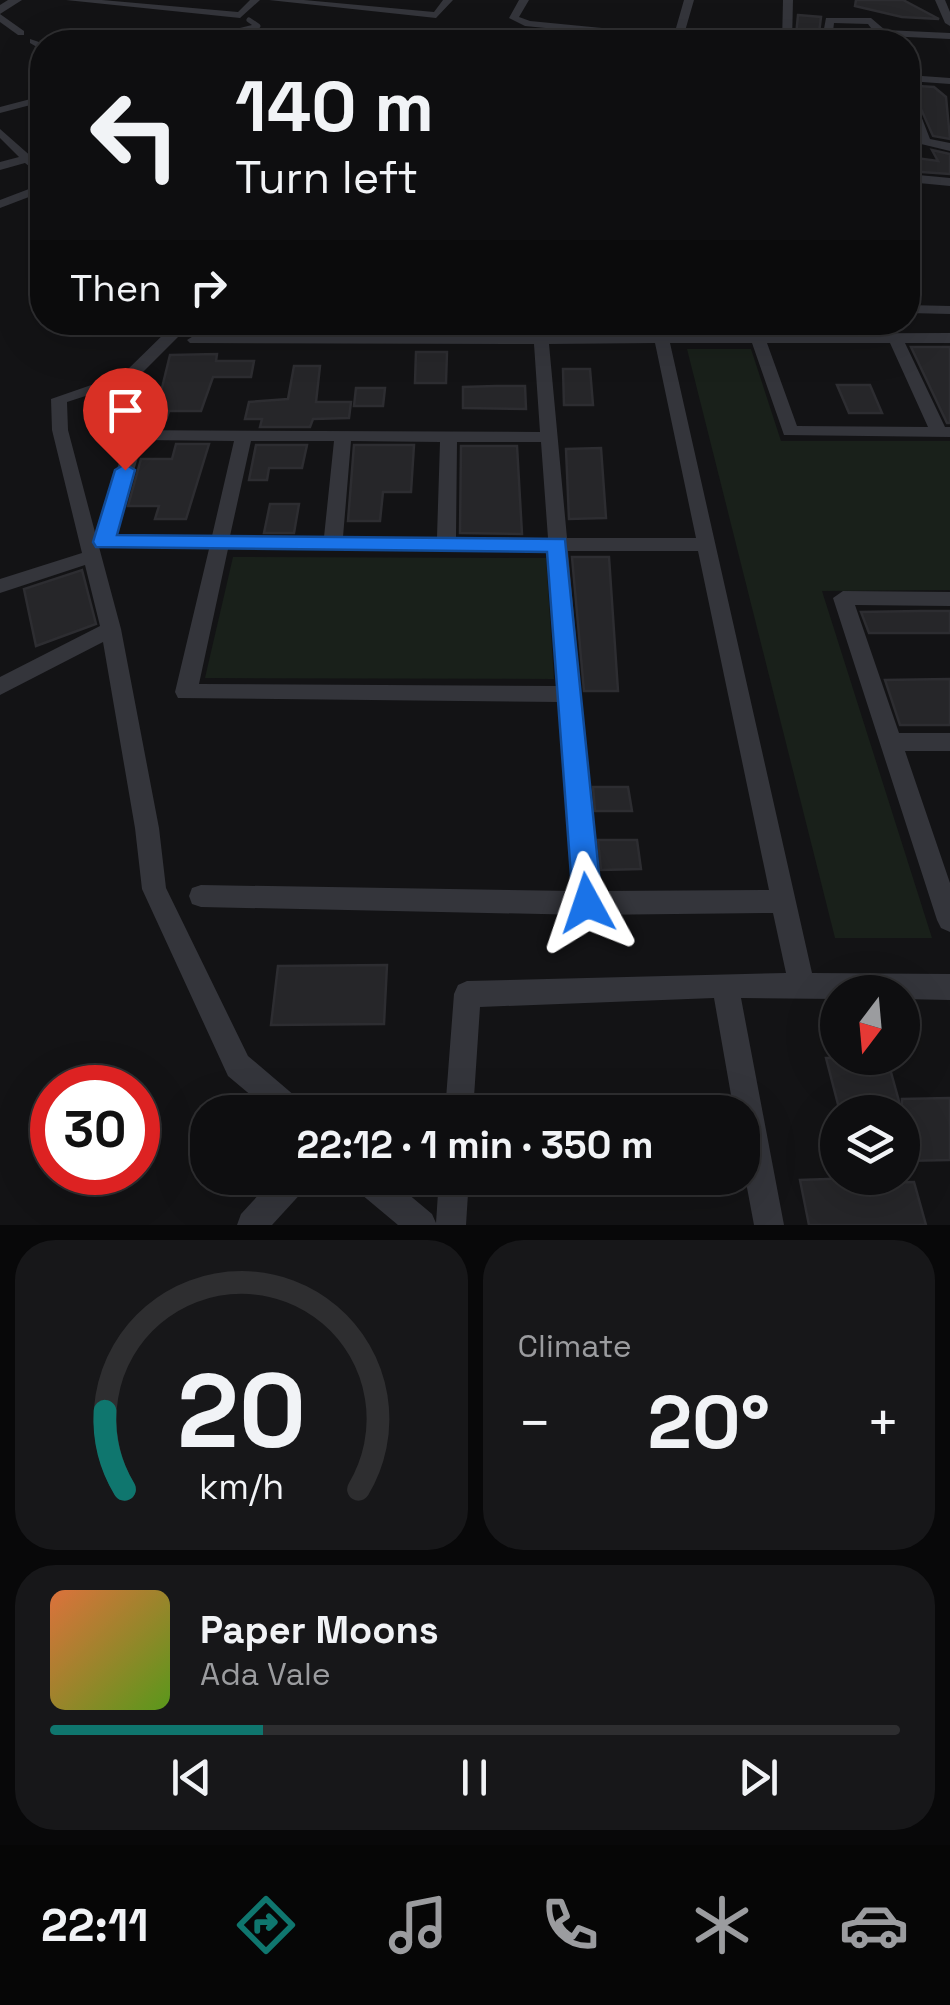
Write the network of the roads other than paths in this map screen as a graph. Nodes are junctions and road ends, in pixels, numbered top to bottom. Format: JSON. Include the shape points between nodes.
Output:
{"nodes":[{"id":1,"x":16,"y":0,"type":"edge"},
{"id":2,"x":72,"y":0,"type":"edge"},
{"id":3,"x":137,"y":0,"type":"edge"},
{"id":4,"x":228,"y":0,"type":"edge"},
{"id":5,"x":255,"y":0,"type":"edge"},
{"id":6,"x":274,"y":0,"type":"edge"},
{"id":7,"x":448,"y":0,"type":"edge"},
{"id":8,"x":524,"y":0,"type":"edge"},
{"id":9,"x":689,"y":0,"type":"edge"},
{"id":10,"x":788,"y":0,"type":"edge"},
{"id":11,"x":938,"y":0,"type":"edge"},
{"id":12,"x":0,"y":13,"type":"edge"},
{"id":13,"x":244,"y":20,"type":"junction"},
{"id":14,"x":950,"y":22,"type":"edge"},
{"id":15,"x":242,"y":30,"type":"edge"},
{"id":16,"x":592,"y":30,"type":"edge"},
{"id":17,"x":680,"y":30,"type":"edge"},
{"id":18,"x":788,"y":30,"type":"edge"},
{"id":19,"x":828,"y":30,"type":"edge"},
{"id":20,"x":880,"y":30,"type":"edge"},
{"id":21,"x":21,"y":33,"type":"dead end"},
{"id":22,"x":920,"y":34,"type":"edge"},
{"id":23,"x":950,"y":36,"type":"edge"},
{"id":24,"x":920,"y":79,"type":"edge"},
{"id":25,"x":950,"y":81,"type":"edge"},
{"id":26,"x":30,"y":103,"type":"edge"},
{"id":27,"x":0,"y":110,"type":"edge"},
{"id":28,"x":920,"y":128,"type":"edge"},
{"id":29,"x":0,"y":132,"type":"edge"},
{"id":30,"x":950,"y":146,"type":"edge"},
{"id":31,"x":30,"y":152,"type":"edge"},
{"id":32,"x":24,"y":155,"type":"junction"},
{"id":33,"x":30,"y":161,"type":"edge"},
{"id":34,"x":0,"y":166,"type":"edge"},
{"id":35,"x":920,"y":179,"type":"edge"},
{"id":36,"x":950,"y":182,"type":"edge"},
{"id":37,"x":30,"y":193,"type":"edge"},
{"id":38,"x":0,"y":204,"type":"edge"},
{"id":39,"x":920,"y":309,"type":"edge"},
{"id":40,"x":950,"y":310,"type":"edge"},
{"id":41,"x":172,"y":335,"type":"edge"},
{"id":42,"x":585,"y":335,"type":"edge"},
{"id":43,"x":660,"y":335,"type":"edge"},
{"id":44,"x":721,"y":335,"type":"edge"},
{"id":45,"x":541,"y":338,"type":"junction"},
{"id":46,"x":758,"y":338,"type":"junction"},
{"id":47,"x":894,"y":338,"type":"junction"},
{"id":48,"x":950,"y":338,"type":"edge"},
{"id":49,"x":196,"y":340,"type":"dead end"},
{"id":50,"x":944,"y":432,"type":"edge"},
{"id":51,"x":104,"y":435,"type":"dead end"},
{"id":52,"x":136,"y":435,"type":"junction"},
{"id":53,"x":244,"y":435,"type":"junction"},
{"id":54,"x":343,"y":436,"type":"junction"},
{"id":55,"x":449,"y":436,"type":"junction"},
{"id":56,"x":548,"y":436,"type":"junction"},
{"id":57,"x":220,"y":542,"type":"junction"},
{"id":58,"x":333,"y":543,"type":"junction"},
{"id":59,"x":446,"y":544,"type":"junction"},
{"id":60,"x":557,"y":544,"type":"junction"},
{"id":61,"x":706,"y":545,"type":"junction"},
{"id":62,"x":92,"y":556,"type":"junction"},
{"id":63,"x":0,"y":586,"type":"edge"},
{"id":64,"x":950,"y":599,"type":"edge"},
{"id":65,"x":111,"y":629,"type":"junction"},
{"id":66,"x":0,"y":687,"type":"edge"},
{"id":67,"x":569,"y":694,"type":"junction"},
{"id":68,"x":891,"y":742,"type":"junction"},
{"id":69,"x":950,"y":742,"type":"edge"},
{"id":70,"x":201,"y":896,"type":"dead end"},
{"id":71,"x":784,"y":902,"type":"junction"},
{"id":72,"x":587,"y":903,"type":"junction"},
{"id":73,"x":950,"y":920,"type":"edge"},
{"id":74,"x":725,"y":985,"type":"junction"},
{"id":75,"x":802,"y":986,"type":"junction"},
{"id":76,"x":950,"y":987,"type":"edge"},
{"id":77,"x":272,"y":1095,"type":"edge"},
{"id":78,"x":460,"y":1095,"type":"edge"},
{"id":79,"x":279,"y":1195,"type":"edge"},
{"id":80,"x":386,"y":1195,"type":"edge"},
{"id":81,"x":453,"y":1195,"type":"edge"},
{"id":82,"x":252,"y":1225,"type":"edge"},
{"id":83,"x":420,"y":1225,"type":"edge"},
{"id":84,"x":451,"y":1225,"type":"edge"},
{"id":85,"x":769,"y":1225,"type":"edge"}],
"edges":[{"from":1,"to":12,"type":"street"},
{"from":2,"to":13,"type":"street"},
{"from":3,"to":4,"type":"street","via":[[216,7]]},
{"from":5,"to":13,"type":"street"},
{"from":6,"to":7,"type":"street","via":[[436,15]]},
{"from":8,"to":16,"type":"street","via":[[514,18]]},
{"from":9,"to":17,"type":"street"},
{"from":10,"to":18,"type":"street"},
{"from":11,"to":14,"type":"street"},
{"from":12,"to":21,"type":"street"},
{"from":13,"to":15,"type":"lane","via":[[258,26]]},
{"from":19,"to":20,"type":"street","via":[[828,20],[871,21]]},
{"from":22,"to":23,"type":"street"},
{"from":24,"to":25,"type":"street"},
{"from":26,"to":27,"type":"street"},
{"from":28,"to":30,"type":"street","via":[[925,142]]},
{"from":29,"to":32,"type":"street"},
{"from":31,"to":32,"type":"street"},
{"from":32,"to":33,"type":"street"},
{"from":32,"to":34,"type":"street"},
{"from":35,"to":36,"type":"street"},
{"from":37,"to":38,"type":"street"},
{"from":39,"to":40,"type":"street"},
{"from":41,"to":62,"type":"street","via":[[129,377],[59,399],[60,430]]},
{"from":42,"to":45,"type":"street"},
{"from":43,"to":61,"type":"street"},
{"from":44,"to":46,"type":"street"},
{"from":45,"to":49,"type":"street"},
{"from":45,"to":56,"type":"street"},
{"from":46,"to":47,"type":"street"},
{"from":46,"to":50,"type":"street","via":[[790,432]]},
{"from":47,"to":48,"type":"street"},
{"from":47,"to":50,"type":"street"},
{"from":51,"to":52,"type":"street"},
{"from":52,"to":53,"type":"street"},
{"from":52,"to":57,"type":"street","via":[[104,542]]},
{"from":53,"to":54,"type":"street"},
{"from":53,"to":57,"type":"street"},
{"from":54,"to":55,"type":"street"},
{"from":54,"to":58,"type":"street"},
{"from":55,"to":56,"type":"street"},
{"from":55,"to":59,"type":"street"},
{"from":56,"to":60,"type":"street"},
{"from":57,"to":58,"type":"street"},
{"from":57,"to":67,"type":"street","via":[[186,692]]},
{"from":58,"to":59,"type":"street"},
{"from":59,"to":60,"type":"street"},
{"from":60,"to":61,"type":"street"},
{"from":60,"to":67,"type":"street"},
{"from":61,"to":71,"type":"street"},
{"from":62,"to":63,"type":"street"},
{"from":62,"to":65,"type":"street"},
{"from":64,"to":68,"type":"street","via":[[843,598]]},
{"from":65,"to":66,"type":"street"},
{"from":65,"to":77,"type":"street","via":[[154,889],[238,1066]]},
{"from":67,"to":72,"type":"street"},
{"from":68,"to":69,"type":"street"},
{"from":68,"to":73,"type":"street"},
{"from":70,"to":72,"type":"street"},
{"from":71,"to":72,"type":"street"},
{"from":71,"to":75,"type":"street"},
{"from":74,"to":75,"type":"street"},
{"from":74,"to":78,"type":"street","via":[[467,994]]},
{"from":74,"to":85,"type":"street"},
{"from":75,"to":76,"type":"street"},
{"from":79,"to":82,"type":"street"},
{"from":80,"to":83,"type":"street"},
{"from":81,"to":84,"type":"street"}]}
